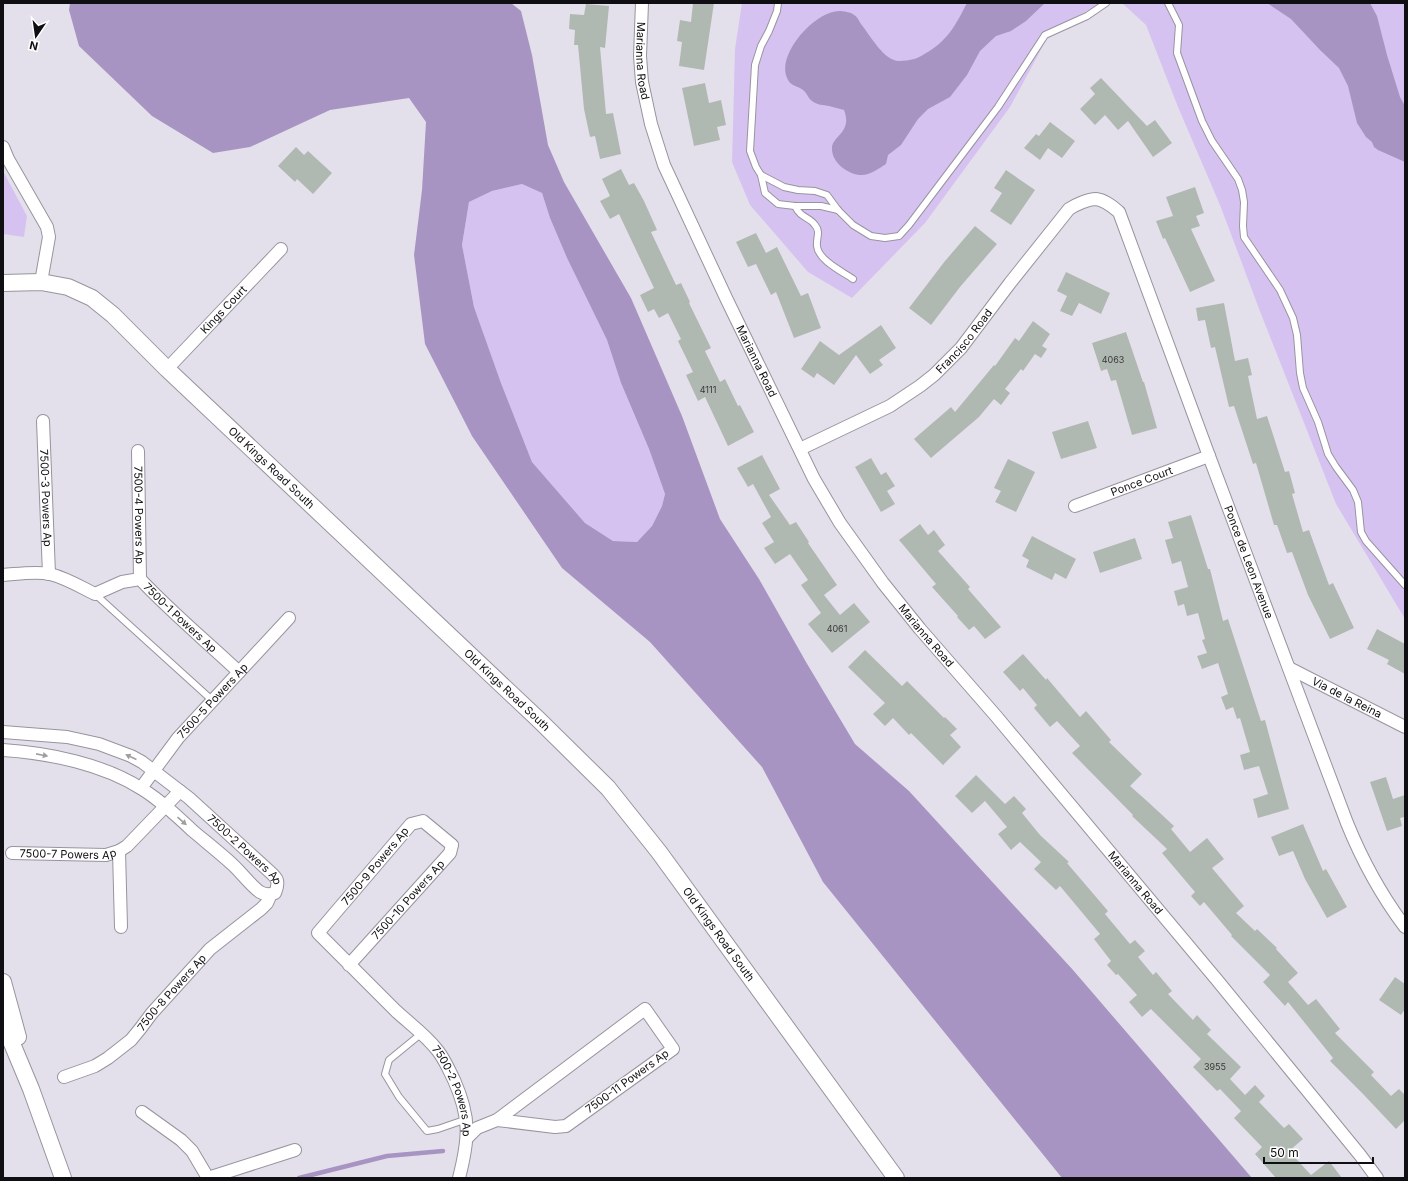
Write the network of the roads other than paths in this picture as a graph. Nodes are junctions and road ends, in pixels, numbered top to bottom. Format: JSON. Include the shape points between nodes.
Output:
{"nodes":[{"id":1,"x":642,"y":3,"type":"edge"},
{"id":2,"x":778,"y":3,"type":"edge"},
{"id":3,"x":1106,"y":3,"type":"edge"},
{"id":4,"x":1168,"y":3,"type":"edge"},
{"id":5,"x":3,"y":147,"type":"edge"},
{"id":6,"x":761,"y":175,"type":"junction"},
{"id":7,"x":1097,"y":199,"type":"joint"},
{"id":8,"x":795,"y":206,"type":"junction"},
{"id":9,"x":838,"y":210,"type":"junction"},
{"id":10,"x":280,"y":249,"type":"dead end"},
{"id":11,"x":853,"y":278,"type":"dead end"},
{"id":12,"x":41,"y":282,"type":"junction"},
{"id":13,"x":3,"y":283,"type":"edge"},
{"id":14,"x":167,"y":369,"type":"junction"},
{"id":15,"x":43,"y":421,"type":"dead end"},
{"id":16,"x":800,"y":449,"type":"junction"},
{"id":17,"x":138,"y":452,"type":"dead end"},
{"id":18,"x":1208,"y":456,"type":"junction"},
{"id":19,"x":1075,"y":506,"type":"dead end"},
{"id":20,"x":49,"y":574,"type":"junction"},
{"id":21,"x":3,"y":575,"type":"edge"},
{"id":22,"x":140,"y":579,"type":"junction"},
{"id":23,"x":1405,"y":585,"type":"edge"},
{"id":24,"x":95,"y":594,"type":"junction"},
{"id":25,"x":289,"y":618,"type":"dead end"},
{"id":26,"x":1289,"y":668,"type":"junction"},
{"id":27,"x":239,"y":672,"type":"junction"},
{"id":28,"x":213,"y":701,"type":"junction"},
{"id":29,"x":1405,"y":727,"type":"edge"},
{"id":30,"x":3,"y":732,"type":"edge"},
{"id":31,"x":3,"y":750,"type":"edge"},
{"id":32,"x":154,"y":771,"type":"junction"},
{"id":33,"x":141,"y":788,"type":"junction"},
{"id":34,"x":180,"y":791,"type":"junction"},
{"id":35,"x":165,"y":806,"type":"junction"},
{"id":36,"x":440,"y":834,"type":"joint"},
{"id":37,"x":119,"y":851,"type":"junction"},
{"id":38,"x":12,"y":853,"type":"dead end"},
{"id":39,"x":271,"y":894,"type":"junction"},
{"id":40,"x":1405,"y":927,"type":"edge"},
{"id":41,"x":121,"y":928,"type":"dead end"},
{"id":42,"x":318,"y":933,"type":"joint"},
{"id":43,"x":349,"y":965,"type":"junction"},
{"id":44,"x":3,"y":982,"type":"edge"},
{"id":45,"x":3,"y":1022,"type":"edge"},
{"id":46,"x":422,"y":1033,"type":"junction"},
{"id":47,"x":64,"y":1077,"type":"dead end"},
{"id":48,"x":31,"y":1089,"type":"junction"},
{"id":49,"x":142,"y":1112,"type":"dead end"},
{"id":50,"x":467,"y":1119,"type":"junction"},
{"id":51,"x":497,"y":1120,"type":"junction"},
{"id":52,"x":467,"y":1138,"type":"junction"},
{"id":53,"x":295,"y":1150,"type":"dead end"},
{"id":54,"x":63,"y":1178,"type":"edge"},
{"id":55,"x":208,"y":1178,"type":"edge"},
{"id":56,"x":459,"y":1178,"type":"edge"},
{"id":57,"x":896,"y":1178,"type":"edge"},
{"id":58,"x":1377,"y":1178,"type":"edge"}],
"edges":[{"from":1,"to":16,"type":"street","name":"Marianna Road","via":[[642,82],[651,124],[664,165]]},
{"from":2,"to":6,"type":"lane","via":[[778,11],[754,64],[750,151]]},
{"from":3,"to":9,"type":"lane","via":[[1087,16],[1045,35],[998,107],[899,236],[871,236],[853,225]]},
{"from":4,"to":23,"type":"lane","via":[[1179,25],[1177,53],[1202,121],[1212,141],[1238,179],[1242,190],[1244,237],[1280,290],[1293,318],[1303,388],[1328,454],[1358,502],[1360,532]]},
{"from":5,"to":12,"type":"street","via":[[47,227],[49,237]]},
{"from":6,"to":8,"type":"lane","via":[[765,194],[778,204]]},
{"from":6,"to":9,"type":"lane","via":[[784,187],[827,195]]},
{"from":7,"to":16,"type":"street","name":"Francisco Road","via":[[1076,204],[1069,209],[961,348],[934,375],[890,406]]},
{"from":7,"to":18,"type":"street","name":"Ponce de Leon Avenue","via":[[1119,212]]},
{"from":8,"to":9,"type":"lane","via":[[821,206]]},
{"from":8,"to":11,"type":"lane","via":[[798,214],[815,224],[819,232],[817,247],[825,260]]},
{"from":10,"to":14,"type":"street","name":"Kings Court"},
{"from":12,"to":13,"type":"street","name":"Old Kings Road South"},
{"from":12,"to":14,"type":"street","name":"Old Kings Road South","via":[[68,287],[92,298],[113,315]]},
{"from":14,"to":57,"type":"street","name":"Old Kings Road South","via":[[608,788],[659,852]]},
{"from":15,"to":20,"type":"street","name":"7500-3 Powers Ap"},
{"from":16,"to":58,"type":"street","name":"Marianna Road","via":[[840,523],[883,583],[1217,980]]},
{"from":17,"to":22,"type":"street","name":"7500-4 Powers Ap"},
{"from":18,"to":19,"type":"street","name":"Ponce Court"},
{"from":18,"to":26,"type":"street","name":"Ponce de Leon Avenue"},
{"from":20,"to":21,"type":"street"},
{"from":20,"to":24,"type":"street"},
{"from":22,"to":24,"type":"street","name":"7500-1 Powers Ap","via":[[122,582]]},
{"from":22,"to":27,"type":"street","name":"7500-1 Powers Ap"},
{"from":24,"to":28,"type":"lane"},
{"from":25,"to":27,"type":"street","name":"7500-5 Powers Ap"},
{"from":26,"to":29,"type":"street","name":"Via de la Reina"},
{"from":26,"to":40,"type":"street","name":"Ponce de Leon Avenue","via":[[1358,852]]},
{"from":27,"to":28,"type":"street","name":"7500-5 Powers Ap"},
{"from":28,"to":32,"type":"street","name":"7500-5 Powers Ap","via":[[178,738]]},
{"from":32,"to":30,"type":"street","name":"7500-2 Powers Ap","one_way":true,"via":[[131,756],[99,744],[66,737]]},
{"from":31,"to":33,"type":"street","name":"7500-2 Powers Ap","one_way":true,"via":[[91,765]]},
{"from":32,"to":33,"type":"street","name":"7500-5 Powers Ap"},
{"from":32,"to":34,"type":"street","name":"7500-2 Powers Ap"},
{"from":33,"to":35,"type":"street","name":"7500-2 Powers Ap"},
{"from":34,"to":35,"type":"street"},
{"from":34,"to":39,"type":"street","name":"7500-2 Powers Ap","via":[[277,878],[275,893]]},
{"from":35,"to":37,"type":"street","via":[[127,846]]},
{"from":35,"to":39,"type":"street","name":"7500-2 Powers Ap","one_way":true,"via":[[260,892]]},
{"from":36,"to":42,"type":"street","name":"7500-9 Powers Ap","via":[[423,821],[411,824]]},
{"from":36,"to":43,"type":"street","name":"7500-10 Powers Ap","via":[[452,845],[450,854]]},
{"from":37,"to":38,"type":"street","name":"7500-7 Powers Ap","via":[[106,855]]},
{"from":37,"to":41,"type":"street","name":"7500-7 Powers Ap"},
{"from":39,"to":47,"type":"street","name":"7500-8 Powers Ap","via":[[267,903],[210,949],[131,1040],[95,1066]]},
{"from":42,"to":43,"type":"street","name":"7500-2 Powers Ap"},
{"from":43,"to":46,"type":"street","name":"7500-2 Powers Ap"},
{"from":44,"to":48,"type":"street"},
{"from":45,"to":48,"type":"street"},
{"from":46,"to":50,"type":"street","name":"7500-2 Powers Ap","via":[[447,1064],[462,1097]]},
{"from":46,"to":50,"type":"lane","via":[[389,1060],[385,1074],[399,1097],[427,1130]]},
{"from":48,"to":54,"type":"street"},
{"from":49,"to":55,"type":"street","via":[[181,1140],[195,1155]]},
{"from":50,"to":52,"type":"street","name":"7500-2 Powers Ap"},
{"from":51,"to":51,"type":"street","name":"7500-11 Powers Ap","via":[[645,1009],[673,1049],[566,1126],[555,1128]]},
{"from":51,"to":52,"type":"street","name":"7500-11 Powers Ap","via":[[478,1128]]},
{"from":52,"to":56,"type":"street","name":"7500-2 Powers Ap"},
{"from":53,"to":55,"type":"street"}]}
